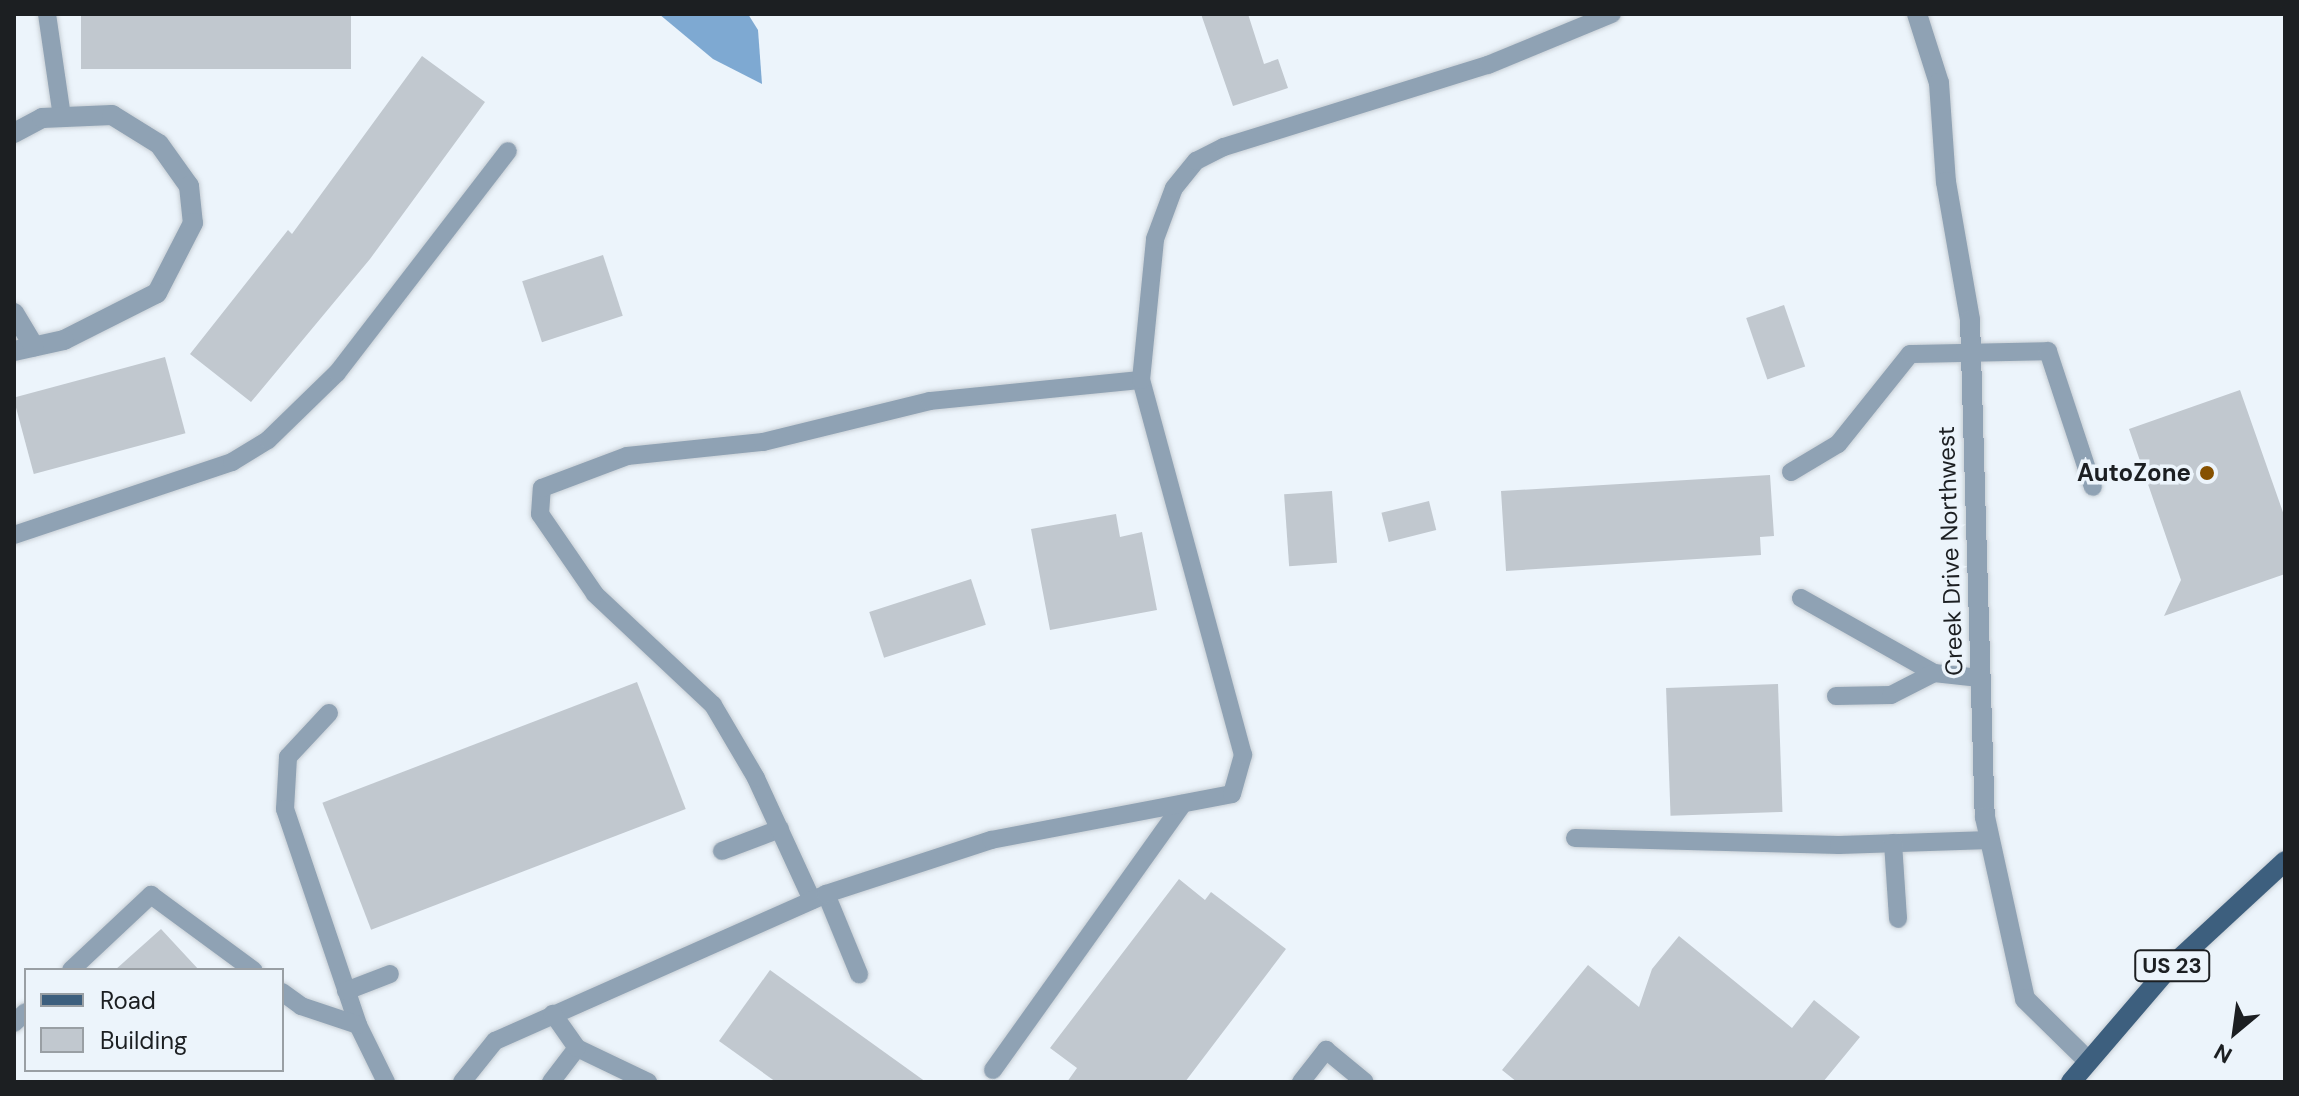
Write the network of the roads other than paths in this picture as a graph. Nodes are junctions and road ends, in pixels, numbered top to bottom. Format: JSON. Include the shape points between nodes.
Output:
{"nodes":[{"id":1,"x":47,"y":14,"type":"edge"},
{"id":2,"x":1612,"y":14,"type":"edge"},
{"id":3,"x":1917,"y":14,"type":"edge"},
{"id":4,"x":62,"y":117,"type":"junction"},
{"id":5,"x":14,"y":133,"type":"edge"},
{"id":6,"x":508,"y":151,"type":"dead end"},
{"id":7,"x":14,"y":313,"type":"edge"},
{"id":8,"x":24,"y":349,"type":"edge"},
{"id":9,"x":1970,"y":350,"type":"junction"},
{"id":10,"x":1141,"y":380,"type":"junction"},
{"id":11,"x":1791,"y":472,"type":"dead end"},
{"id":12,"x":2093,"y":487,"type":"dead end"},
{"id":13,"x":14,"y":535,"type":"edge"},
{"id":14,"x":1801,"y":598,"type":"dead end"},
{"id":15,"x":1934,"y":673,"type":"junction"},
{"id":16,"x":1980,"y":678,"type":"junction"},
{"id":17,"x":1836,"y":696,"type":"dead end"},
{"id":18,"x":329,"y":713,"type":"dead end"},
{"id":19,"x":1183,"y":804,"type":"junction"},
{"id":20,"x":780,"y":829,"type":"junction"},
{"id":21,"x":1575,"y":838,"type":"dead end"},
{"id":22,"x":1990,"y":840,"type":"junction"},
{"id":23,"x":1893,"y":843,"type":"junction"},
{"id":24,"x":722,"y":851,"type":"dead end"},
{"id":25,"x":2285,"y":861,"type":"edge"},
{"id":26,"x":819,"y":897,"type":"junction"},
{"id":27,"x":1898,"y":919,"type":"dead end"},
{"id":28,"x":73,"y":968,"type":"edge"},
{"id":29,"x":250,"y":968,"type":"edge"},
{"id":30,"x":390,"y":974,"type":"dead end"},
{"id":31,"x":859,"y":974,"type":"dead end"},
{"id":32,"x":346,"y":991,"type":"junction"},
{"id":33,"x":284,"y":993,"type":"edge"},
{"id":34,"x":553,"y":1014,"type":"junction"},
{"id":35,"x":358,"y":1025,"type":"junction"},
{"id":36,"x":577,"y":1048,"type":"junction"},
{"id":37,"x":2088,"y":1061,"type":"junction"},
{"id":38,"x":993,"y":1070,"type":"dead end"},
{"id":39,"x":386,"y":1082,"type":"edge"},
{"id":40,"x":462,"y":1082,"type":"edge"},
{"id":41,"x":551,"y":1082,"type":"edge"},
{"id":42,"x":648,"y":1082,"type":"edge"},
{"id":43,"x":1301,"y":1082,"type":"edge"},
{"id":44,"x":1365,"y":1082,"type":"edge"},
{"id":45,"x":2071,"y":1082,"type":"edge"}],
"edges":[{"from":1,"to":4,"type":"lane"},
{"from":2,"to":10,"type":"lane","via":[[1488,65],[1224,147],[1196,161],[1174,188],[1155,239]]},
{"from":3,"to":9,"type":"street","name":"Creek Drive Northwest","via":[[1939,83]]},
{"from":4,"to":5,"type":"street","via":[[42,118]]},
{"from":4,"to":8,"type":"street","via":[[112,115],[159,144],[189,186],[193,223],[157,293],[107,321]]},
{"from":6,"to":13,"type":"lane","via":[[337,373],[268,440],[232,462]]},
{"from":7,"to":8,"type":"street"},
{"from":9,"to":11,"type":"lane","via":[[1910,354],[1838,444]]},
{"from":9,"to":12,"type":"lane","via":[[2048,351]]},
{"from":9,"to":16,"type":"street","name":"Creek Drive Northwest"},
{"from":10,"to":19,"type":"lane","via":[[1243,755],[1232,794]]},
{"from":10,"to":20,"type":"lane","via":[[930,401],[791,437],[627,456],[542,488],[540,514],[569,560],[595,594],[713,705]]},
{"from":14,"to":15,"type":"lane"},
{"from":15,"to":16,"type":"lane"},
{"from":15,"to":17,"type":"lane","via":[[1891,695]]},
{"from":16,"to":22,"type":"street","name":"Creek Drive Northwest"},
{"from":18,"to":32,"type":"lane","via":[[288,757],[285,809]]},
{"from":19,"to":26,"type":"lane","via":[[991,840]]},
{"from":19,"to":38,"type":"lane"},
{"from":20,"to":24,"type":"lane"},
{"from":20,"to":26,"type":"lane"},
{"from":21,"to":23,"type":"lane"},
{"from":22,"to":23,"type":"lane"},
{"from":22,"to":37,"type":"street","name":"Creek Drive Northwest","via":[[2025,999]]},
{"from":23,"to":27,"type":"lane"},
{"from":25,"to":37,"type":"main road","number":"US 23","via":[[2166,971]]},
{"from":26,"to":31,"type":"lane"},
{"from":26,"to":34,"type":"lane"},
{"from":28,"to":29,"type":"lane","via":[[151,895]]},
{"from":30,"to":32,"type":"lane"},
{"from":32,"to":35,"type":"lane"},
{"from":33,"to":35,"type":"lane","via":[[301,1006]]},
{"from":34,"to":36,"type":"lane"},
{"from":34,"to":40,"type":"lane","via":[[495,1041]]},
{"from":35,"to":39,"type":"lane"},
{"from":36,"to":41,"type":"lane"},
{"from":36,"to":42,"type":"lane"},
{"from":37,"to":45,"type":"main road","number":"US 23"},
{"from":43,"to":44,"type":"lane","via":[[1326,1050]]}]}
